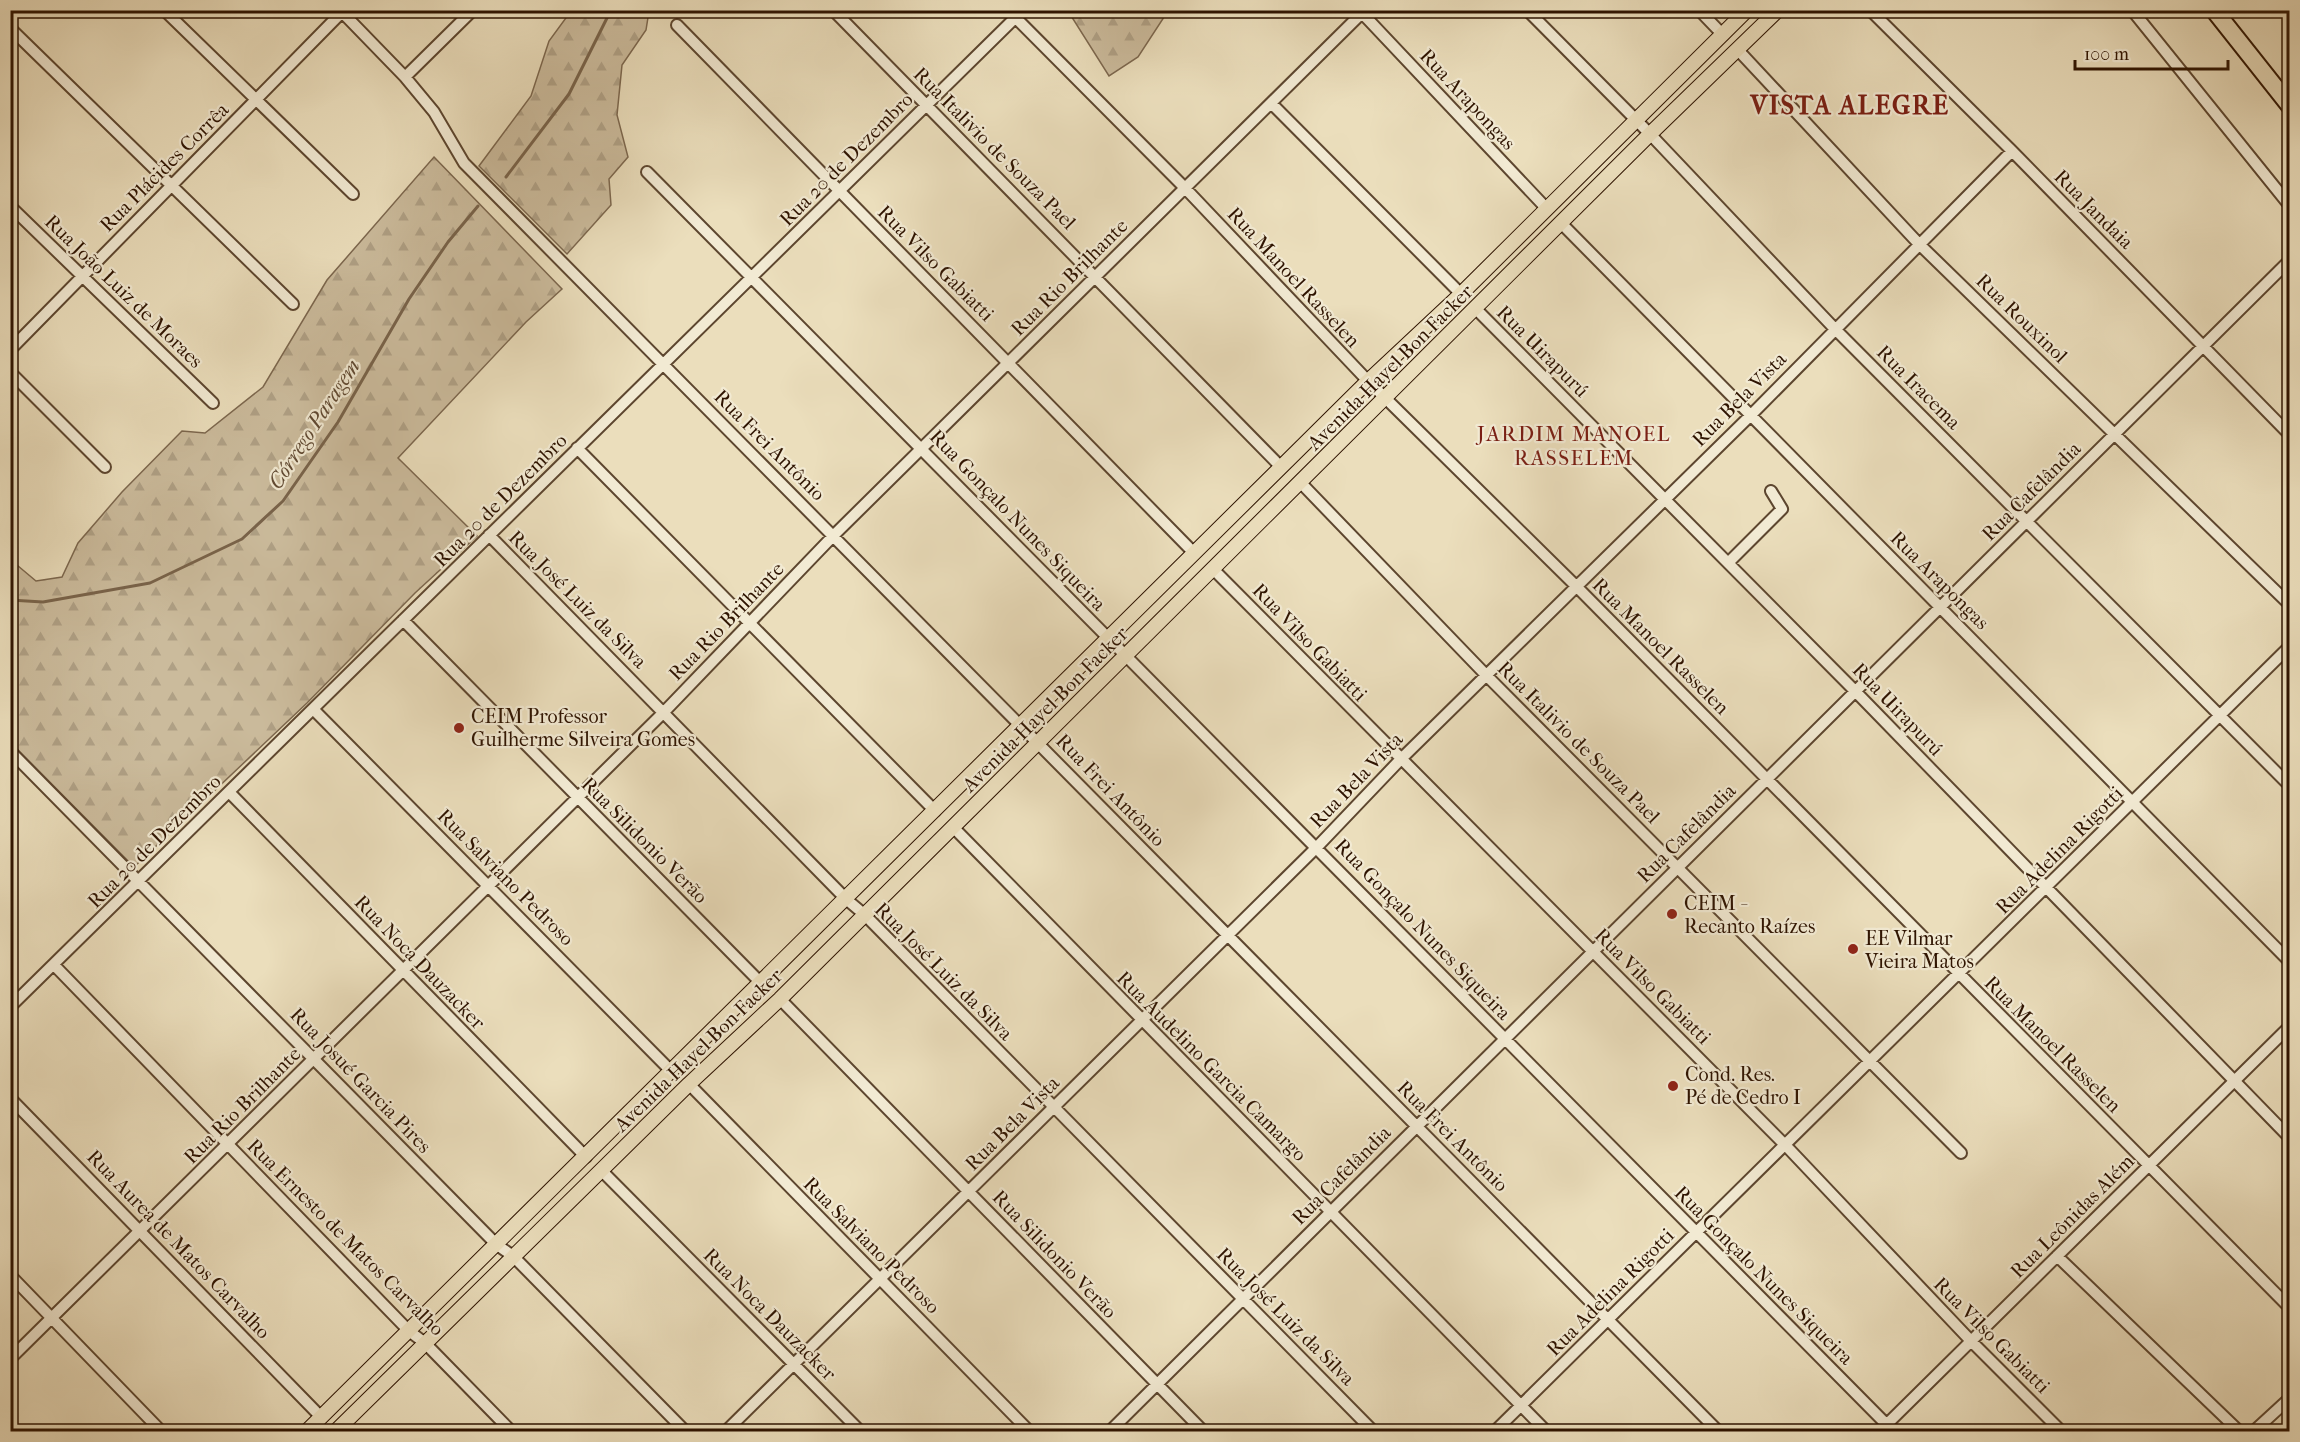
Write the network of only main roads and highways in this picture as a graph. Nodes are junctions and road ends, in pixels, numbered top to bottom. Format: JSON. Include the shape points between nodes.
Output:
{"nodes":[{"id":1,"x":1747,"y":10,"type":"edge"},
{"id":2,"x":1778,"y":10,"type":"edge"},
{"id":3,"x":2222,"y":14,"type":"edge"},
{"id":4,"x":2289,"y":106,"type":"edge"},
{"id":5,"x":306,"y":1431,"type":"edge"},
{"id":6,"x":336,"y":1431,"type":"edge"}],
"edges":[{"from":1,"to":5,"type":"main road","name":"Avenida Hayel Bon Facker"},
{"from":2,"to":6,"type":"main road","name":"Avenida Hayel Bon Facker","via":[[780,999]]},
{"from":3,"to":4,"type":"highway"}]}
